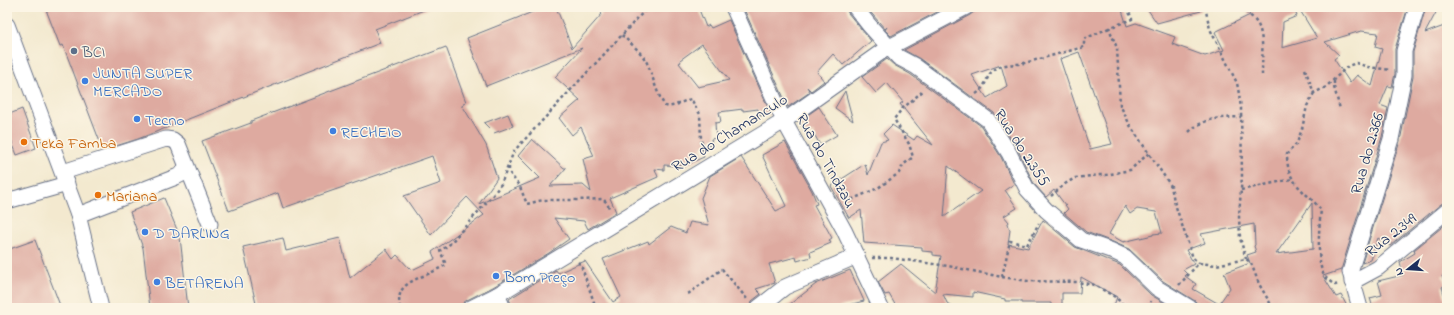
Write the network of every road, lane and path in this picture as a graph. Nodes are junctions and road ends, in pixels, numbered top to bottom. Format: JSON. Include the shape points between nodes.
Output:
{"nodes":[{"id":1,"x":648,"y":7,"type":"edge"},
{"id":2,"x":733,"y":7,"type":"edge"},
{"id":3,"x":855,"y":7,"type":"edge"},
{"id":4,"x":966,"y":7,"type":"edge"},
{"id":5,"x":1127,"y":7,"type":"edge"},
{"id":6,"x":1205,"y":7,"type":"edge"},
{"id":7,"x":1417,"y":7,"type":"edge"},
{"id":8,"x":7,"y":25,"type":"edge"},
{"id":9,"x":1109,"y":28,"type":"junction"},
{"id":10,"x":622,"y":35,"type":"junction"},
{"id":11,"x":889,"y":48,"type":"junction"},
{"id":12,"x":1404,"y":65,"type":"junction"},
{"id":13,"x":1305,"y":69,"type":"dead end"},
{"id":14,"x":1262,"y":75,"type":"dead end"},
{"id":15,"x":935,"y":80,"type":"junction"},
{"id":16,"x":1334,"y":81,"type":"dead end"},
{"id":17,"x":1314,"y":93,"type":"junction"},
{"id":18,"x":964,"y":102,"type":"junction"},
{"id":19,"x":1340,"y":109,"type":"dead end"},
{"id":20,"x":1241,"y":117,"type":"junction"},
{"id":21,"x":784,"y":121,"type":"junction"},
{"id":22,"x":1189,"y":132,"type":"dead end"},
{"id":23,"x":1149,"y":153,"type":"junction"},
{"id":24,"x":508,"y":165,"type":"junction"},
{"id":25,"x":708,"y":166,"type":"junction"},
{"id":26,"x":186,"y":167,"type":"junction"},
{"id":27,"x":65,"y":178,"type":"junction"},
{"id":28,"x":1292,"y":179,"type":"junction"},
{"id":29,"x":1241,"y":190,"type":"junction"},
{"id":30,"x":7,"y":201,"type":"edge"},
{"id":31,"x":1043,"y":208,"type":"junction"},
{"id":32,"x":833,"y":209,"type":"junction"},
{"id":33,"x":1447,"y":211,"type":"edge"},
{"id":34,"x":78,"y":215,"type":"junction"},
{"id":35,"x":623,"y":219,"type":"junction"},
{"id":36,"x":210,"y":224,"type":"dead end"},
{"id":37,"x":569,"y":252,"type":"junction"},
{"id":38,"x":1246,"y":258,"type":"junction"},
{"id":39,"x":858,"y":260,"type":"junction"},
{"id":40,"x":1199,"y":263,"type":"junction"},
{"id":41,"x":1002,"y":277,"type":"junction"},
{"id":42,"x":1352,"y":282,"type":"junction"},
{"id":43,"x":688,"y":294,"type":"dead end"},
{"id":44,"x":1172,"y":297,"type":"junction"},
{"id":45,"x":500,"y":302,"type":"edge"},
{"id":46,"x":754,"y":305,"type":"edge"},
{"id":47,"x":101,"y":308,"type":"edge"},
{"id":48,"x":400,"y":308,"type":"edge"},
{"id":49,"x":471,"y":308,"type":"edge"},
{"id":50,"x":596,"y":308,"type":"edge"},
{"id":51,"x":881,"y":308,"type":"edge"},
{"id":52,"x":1127,"y":308,"type":"edge"},
{"id":53,"x":1190,"y":308,"type":"edge"},
{"id":54,"x":1273,"y":308,"type":"edge"},
{"id":55,"x":1360,"y":308,"type":"edge"}],
"edges":[{"from":1,"to":10,"type":"path"},
{"from":2,"to":21,"type":"street","name":"Rua do Tindzau"},
{"from":3,"to":11,"type":"street","name":"Rua do 2.355"},
{"from":4,"to":11,"type":"street","name":"Rua do Chamanculo"},
{"from":5,"to":9,"type":"path","via":[[1132,19]]},
{"from":6,"to":14,"type":"path","via":[[1241,8],[1255,21],[1260,35]]},
{"from":6,"to":20,"type":"path","via":[[1210,29],[1237,83]]},
{"from":7,"to":12,"type":"street","name":"Rua do 2.366","via":[[1404,51]]},
{"from":8,"to":27,"type":"street"},
{"from":9,"to":18,"type":"path","via":[[1084,39],[1084,47],[994,69],[983,89]]},
{"from":9,"to":23,"type":"path","via":[[1117,48],[1120,104],[1131,127]]},
{"from":10,"to":24,"type":"path","via":[[514,151]]},
{"from":10,"to":25,"type":"path","via":[[644,57],[655,88],[665,106],[671,107],[691,99],[700,114],[701,140]]},
{"from":11,"to":15,"type":"street","name":"Rua do 2.355","via":[[898,57]]},
{"from":11,"to":21,"type":"street","name":"Rua do Chamanculo"},
{"from":12,"to":17,"type":"path","via":[[1396,70],[1386,70],[1356,63],[1348,66],[1326,87]]},
{"from":12,"to":42,"type":"street","name":"Rua do 2.366","via":[[1396,118],[1350,272]]},
{"from":13,"to":17,"type":"path"},
{"from":15,"to":18,"type":"street","name":"Rua do 2.355"},
{"from":15,"to":32,"type":"path","via":[[902,108],[894,119],[909,144],[913,157],[899,173],[878,188]]},
{"from":16,"to":19,"type":"path"},
{"from":17,"to":28,"type":"path","via":[[1307,106],[1297,143],[1287,154]]},
{"from":18,"to":31,"type":"street","name":"Rua do 2.355","via":[[988,120],[1009,153],[1027,189]]},
{"from":20,"to":22,"type":"path","via":[[1215,118]]},
{"from":20,"to":29,"type":"path"},
{"from":21,"to":25,"type":"street","name":"Rua do Chamanculo"},
{"from":21,"to":32,"type":"street","name":"Rua do Tindzau"},
{"from":23,"to":31,"type":"path","via":[[1130,170],[1075,178],[1065,184]]},
{"from":23,"to":40,"type":"path","via":[[1171,186],[1193,258]]},
{"from":24,"to":35,"type":"path","via":[[509,172],[520,187],[527,204],[543,200],[603,199],[611,212]]},
{"from":24,"to":48,"type":"path","via":[[501,184],[493,195],[448,246],[440,250],[446,265],[408,283],[399,294]]},
{"from":25,"to":35,"type":"street","name":"Rua do Chamanculo"},
{"from":26,"to":27,"type":"street","via":[[178,144],[166,139]]},
{"from":26,"to":34,"type":"street","via":[[182,174],[176,177]]},
{"from":26,"to":36,"type":"street"},
{"from":27,"to":30,"type":"street"},
{"from":27,"to":34,"type":"street"},
{"from":28,"to":29,"type":"path"},
{"from":28,"to":42,"type":"path","via":[[1321,210],[1318,231],[1324,276],[1335,285]]},
{"from":29,"to":38,"type":"path","via":[[1240,238]]},
{"from":31,"to":41,"type":"path","via":[[1027,245],[1010,241]]},
{"from":31,"to":44,"type":"street","name":"Rua do 2.355","via":[[1081,240],[1125,257],[1157,288]]},
{"from":32,"to":39,"type":"street","name":"Rua do Tindzau"},
{"from":33,"to":42,"type":"street","name":"Rua 2.349","via":[[1378,268]]},
{"from":34,"to":47,"type":"street"},
{"from":35,"to":37,"type":"street","name":"Rua do Chamanculo"},
{"from":37,"to":45,"type":"street","name":"Rua do Chamanculo","via":[[511,288]]},
{"from":37,"to":50,"type":"path","via":[[581,266]]},
{"from":38,"to":40,"type":"path","via":[[1216,265]]},
{"from":38,"to":54,"type":"path","via":[[1251,263],[1259,284]]},
{"from":39,"to":41,"type":"path","via":[[891,258]]},
{"from":39,"to":46,"type":"street","via":[[785,287]]},
{"from":39,"to":51,"type":"street","name":"Rua do Tindzau"},
{"from":40,"to":44,"type":"path","via":[[1174,290]]},
{"from":41,"to":52,"type":"path","via":[[1095,285]]},
{"from":42,"to":55,"type":"street","name":"Rua do 2.366"},
{"from":43,"to":46,"type":"path","via":[[722,269]]},
{"from":44,"to":53,"type":"street","name":"Rua do 2.355"},
{"from":45,"to":49,"type":"street"}]}
